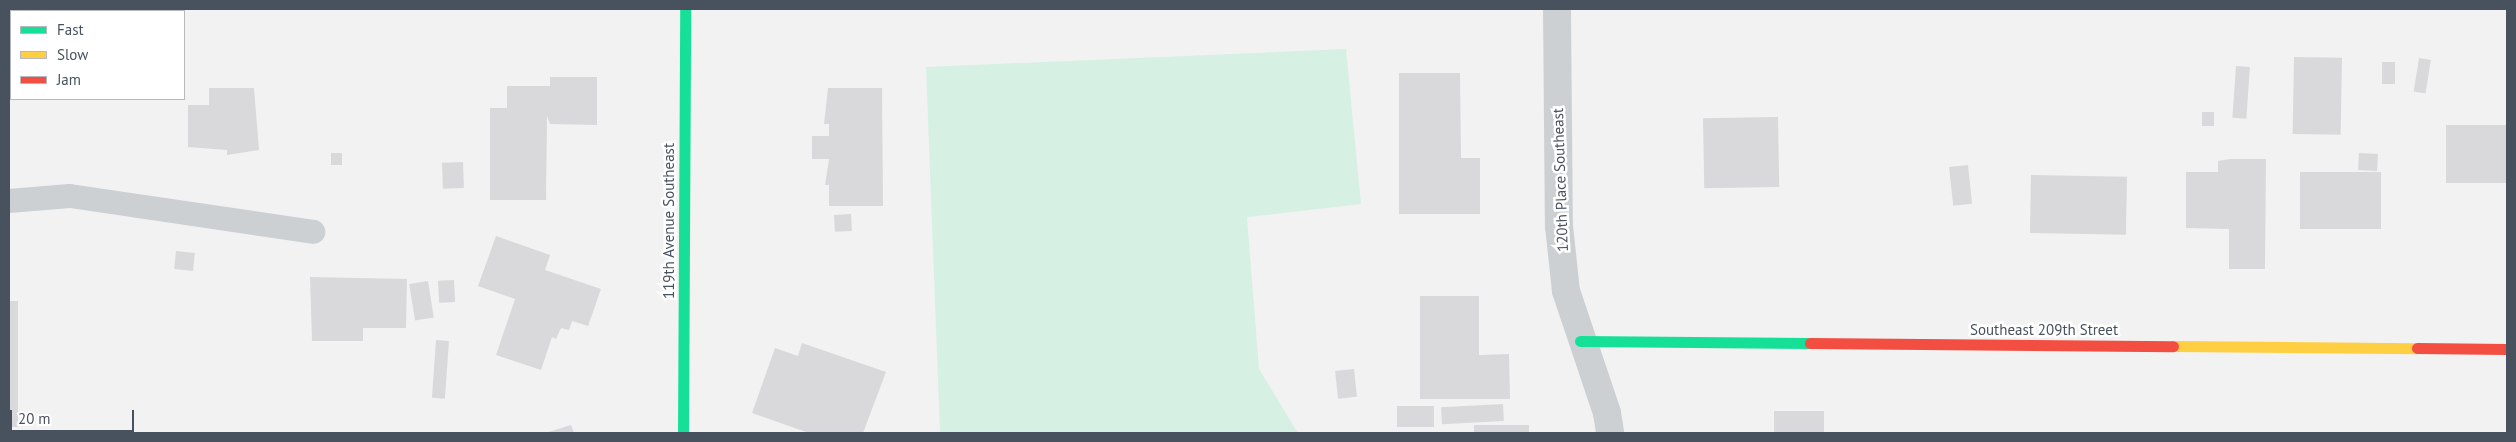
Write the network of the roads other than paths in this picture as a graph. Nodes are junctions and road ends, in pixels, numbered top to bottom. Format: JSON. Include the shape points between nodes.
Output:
{"nodes":[{"id":1,"x":685,"y":9,"type":"edge"},
{"id":2,"x":1557,"y":9,"type":"edge"},
{"id":3,"x":9,"y":201,"type":"edge"},
{"id":4,"x":313,"y":232,"type":"dead end"},
{"id":5,"x":1580,"y":342,"type":"junction"},
{"id":6,"x":2507,"y":349,"type":"edge"},
{"id":7,"x":683,"y":433,"type":"edge"},
{"id":8,"x":1610,"y":433,"type":"edge"}],
"edges":[{"from":1,"to":7,"type":"street","name":"119th Avenue Southeast"},
{"from":2,"to":5,"type":"street","name":"120th Place Southeast","via":[[1559,226],[1566,291]]},
{"from":3,"to":4,"type":"lane","via":[[70,196]]},
{"from":5,"to":6,"type":"street","name":"Southeast 209th Street"},
{"from":5,"to":8,"type":"street","name":"120th Place Southeast","via":[[1607,413]]}]}
